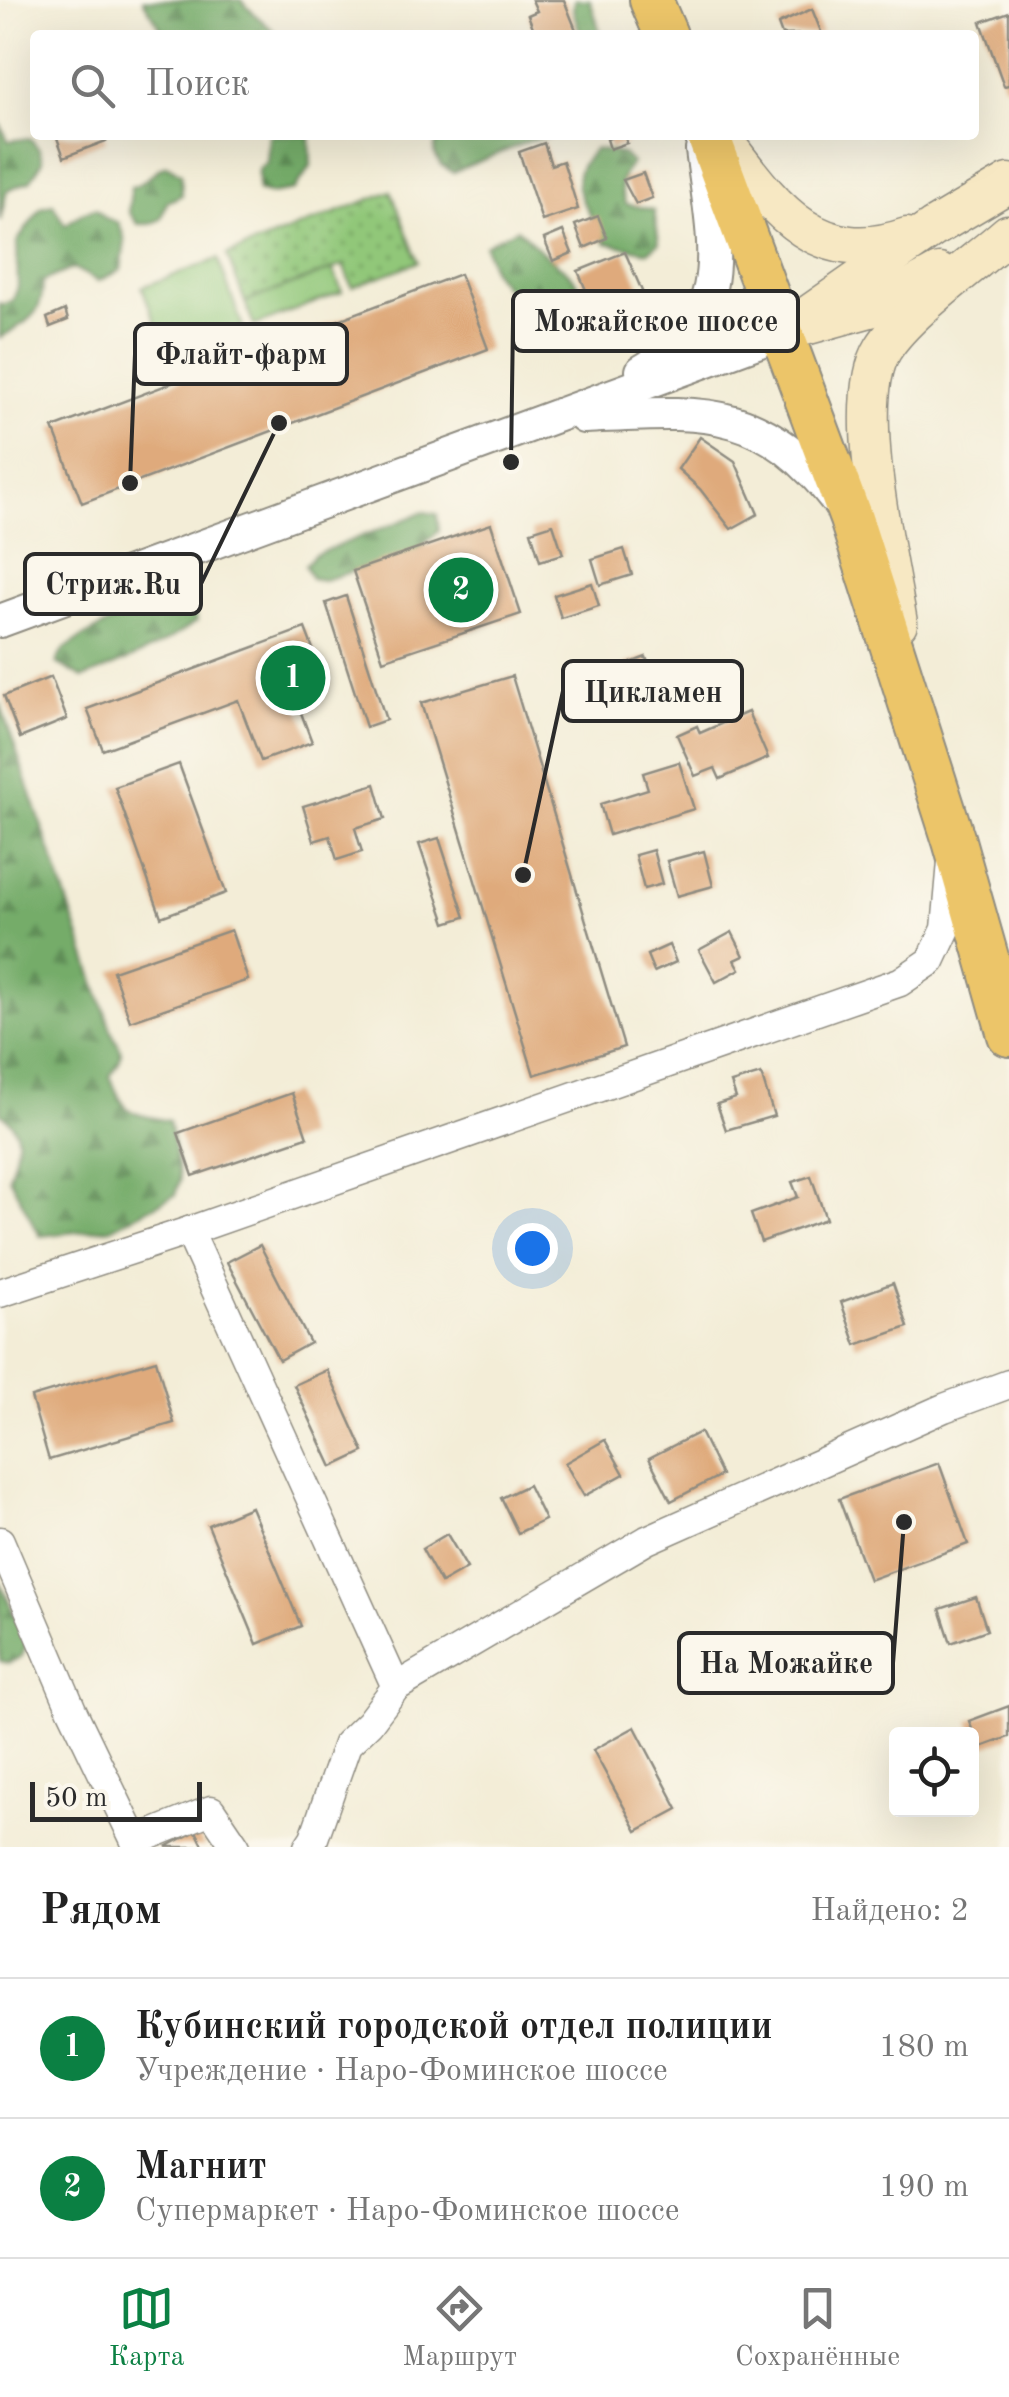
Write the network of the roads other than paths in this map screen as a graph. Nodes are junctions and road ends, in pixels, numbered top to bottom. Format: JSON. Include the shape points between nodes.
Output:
{"nodes":[{"id":1,"x":651,"y":0,"type":"edge"},
{"id":2,"x":664,"y":30,"type":"edge"},
{"id":3,"x":701,"y":140,"type":"edge"},
{"id":4,"x":710,"y":140,"type":"edge"},
{"id":5,"x":723,"y":140,"type":"edge"},
{"id":6,"x":1009,"y":183,"type":"edge"},
{"id":7,"x":934,"y":228,"type":"junction"},
{"id":8,"x":1009,"y":234,"type":"edge"},
{"id":9,"x":784,"y":332,"type":"junction"},
{"id":10,"x":555,"y":418,"type":"junction"},
{"id":11,"x":851,"y":518,"type":"junction"},
{"id":12,"x":0,"y":622,"type":"edge"},
{"id":13,"x":911,"y":704,"type":"junction"},
{"id":14,"x":954,"y":841,"type":"junction"},
{"id":15,"x":1009,"y":1035,"type":"edge"},
{"id":16,"x":189,"y":1231,"type":"junction"},
{"id":17,"x":0,"y":1293,"type":"edge"},
{"id":18,"x":1009,"y":1384,"type":"edge"},
{"id":19,"x":0,"y":1541,"type":"edge"},
{"id":20,"x":396,"y":1687,"type":"junction"},
{"id":21,"x":136,"y":1844,"type":"edge"},
{"id":22,"x":236,"y":1847,"type":"edge"},
{"id":23,"x":308,"y":1847,"type":"edge"}],
"edges":[{"from":1,"to":2,"type":"main road"},
{"from":3,"to":10,"type":"street","via":[[714,253],[705,308],[693,332],[668,357]]},
{"from":4,"to":9,"type":"main road"},
{"from":5,"to":7,"type":"main road","via":[[775,208],[828,241],[860,247]]},
{"from":6,"to":7,"type":"main road"},
{"from":7,"to":9,"type":"main road"},
{"from":8,"to":9,"type":"main road","via":[[881,305]]},
{"from":8,"to":13,"type":"main road","via":[[896,331],[875,366],[871,448]]},
{"from":9,"to":10,"type":"street"},
{"from":9,"to":11,"type":"main road"},
{"from":10,"to":11,"type":"street","via":[[662,414],[744,423],[793,454]]},
{"from":10,"to":12,"type":"street"},
{"from":11,"to":13,"type":"main road"},
{"from":13,"to":14,"type":"main road"},
{"from":14,"to":15,"type":"main road"},
{"from":14,"to":16,"type":"street","via":[[946,928],[931,961],[900,982]]},
{"from":16,"to":17,"type":"street"},
{"from":16,"to":20,"type":"street"},
{"from":18,"to":20,"type":"street","via":[[648,1540]]},
{"from":19,"to":21,"type":"street"},
{"from":20,"to":23,"type":"street","via":[[347,1744]]},
{"from":21,"to":22,"type":"street","via":[[211,1810]]}]}
